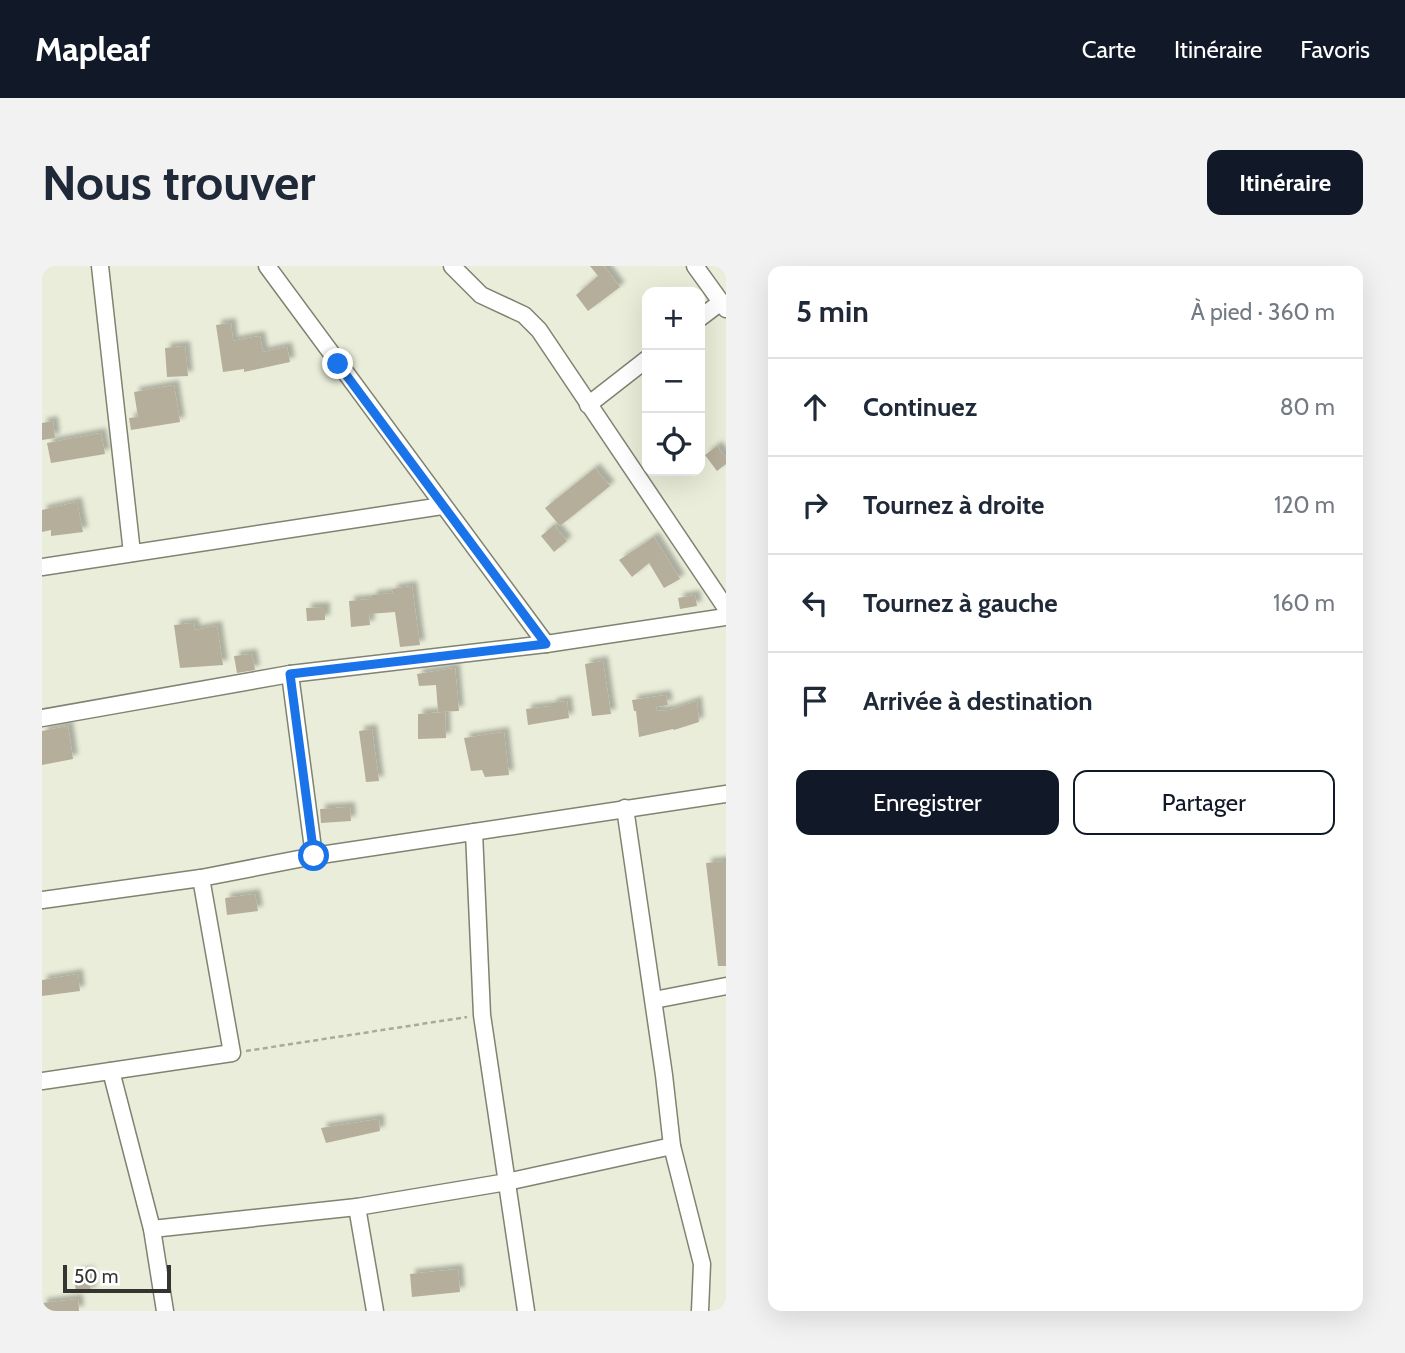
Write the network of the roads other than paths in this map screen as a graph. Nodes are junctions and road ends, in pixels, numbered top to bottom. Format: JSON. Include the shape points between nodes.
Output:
{"nodes":[{"id":1,"x":100,"y":266,"type":"edge"},
{"id":2,"x":267,"y":266,"type":"edge"},
{"id":3,"x":452,"y":266,"type":"edge"},
{"id":4,"x":695,"y":266,"type":"edge"},
{"id":5,"x":724,"y":305,"type":"edge"},
{"id":6,"x":705,"y":315,"type":"edge"},
{"id":7,"x":642,"y":363,"type":"edge"},
{"id":8,"x":588,"y":405,"type":"junction"},
{"id":9,"x":442,"y":506,"type":"junction"},
{"id":10,"x":132,"y":553,"type":"junction"},
{"id":11,"x":42,"y":567,"type":"edge"},
{"id":12,"x":726,"y":608,"type":"edge"},
{"id":13,"x":726,"y":617,"type":"edge"},
{"id":14,"x":546,"y":644,"type":"junction"},
{"id":15,"x":290,"y":674,"type":"junction"},
{"id":16,"x":42,"y":718,"type":"edge"},
{"id":17,"x":726,"y":794,"type":"edge"},
{"id":18,"x":625,"y":808,"type":"junction"},
{"id":19,"x":474,"y":832,"type":"junction"},
{"id":20,"x":314,"y":856,"type":"junction"},
{"id":21,"x":201,"y":878,"type":"junction"},
{"id":22,"x":42,"y":900,"type":"edge"},
{"id":23,"x":726,"y":986,"type":"edge"},
{"id":24,"x":653,"y":1000,"type":"junction"},
{"id":25,"x":111,"y":1071,"type":"junction"},
{"id":26,"x":42,"y":1081,"type":"edge"},
{"id":27,"x":672,"y":1146,"type":"junction"},
{"id":28,"x":507,"y":1182,"type":"junction"},
{"id":29,"x":357,"y":1208,"type":"junction"},
{"id":30,"x":152,"y":1229,"type":"junction"},
{"id":31,"x":164,"y":1311,"type":"edge"},
{"id":32,"x":375,"y":1311,"type":"edge"},
{"id":33,"x":526,"y":1311,"type":"edge"},
{"id":34,"x":700,"y":1311,"type":"edge"}],
"edges":[{"from":1,"to":10,"type":"street"},
{"from":2,"to":9,"type":"street"},
{"from":3,"to":8,"type":"street","via":[[481,295],[528,318]]},
{"from":4,"to":5,"type":"street"},
{"from":5,"to":6,"type":"street"},
{"from":7,"to":8,"type":"street"},
{"from":8,"to":12,"type":"street"},
{"from":9,"to":10,"type":"street"},
{"from":9,"to":14,"type":"street"},
{"from":10,"to":11,"type":"street"},
{"from":13,"to":14,"type":"street"},
{"from":14,"to":15,"type":"street"},
{"from":15,"to":16,"type":"street"},
{"from":15,"to":20,"type":"street"},
{"from":17,"to":18,"type":"street"},
{"from":18,"to":19,"type":"street"},
{"from":18,"to":24,"type":"street"},
{"from":19,"to":20,"type":"street"},
{"from":19,"to":28,"type":"street","via":[[482,1015]]},
{"from":20,"to":21,"type":"street"},
{"from":21,"to":22,"type":"street"},
{"from":21,"to":25,"type":"street","via":[[232,1053]]},
{"from":23,"to":24,"type":"street"},
{"from":24,"to":27,"type":"street"},
{"from":25,"to":26,"type":"street"},
{"from":25,"to":30,"type":"street"},
{"from":27,"to":28,"type":"street"},
{"from":27,"to":34,"type":"street","via":[[702,1264]]},
{"from":28,"to":29,"type":"street"},
{"from":28,"to":33,"type":"street"},
{"from":29,"to":30,"type":"street"},
{"from":29,"to":32,"type":"street"},
{"from":30,"to":31,"type":"street"}]}
